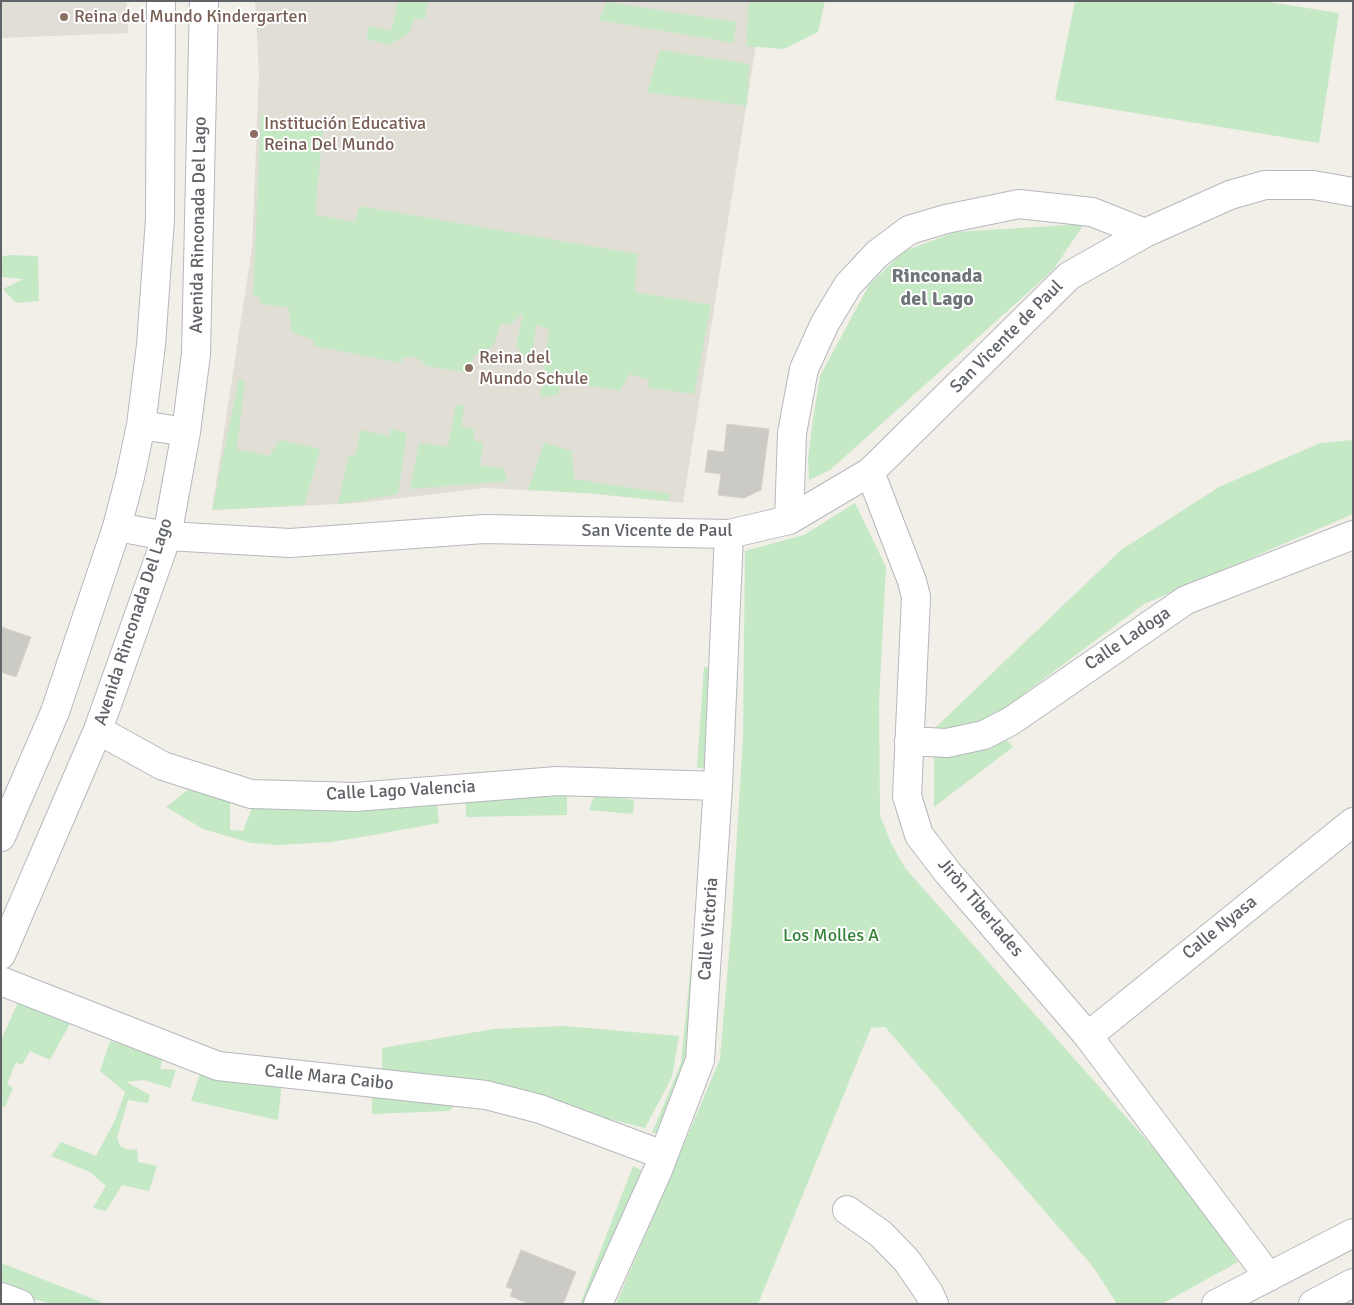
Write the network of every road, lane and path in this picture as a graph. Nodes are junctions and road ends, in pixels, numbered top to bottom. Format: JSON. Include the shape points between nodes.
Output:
{"nodes":[{"id":1,"x":161,"y":1,"type":"edge"},
{"id":2,"x":204,"y":1,"type":"edge"},
{"id":3,"x":1353,"y":192,"type":"edge"},
{"id":4,"x":1145,"y":233,"type":"junction"},
{"id":5,"x":141,"y":425,"type":"junction"},
{"id":6,"x":186,"y":432,"type":"junction"},
{"id":7,"x":870,"y":472,"type":"junction"},
{"id":8,"x":789,"y":520,"type":"junction"},
{"id":9,"x":117,"y":528,"type":"junction"},
{"id":10,"x":729,"y":534,"type":"junction"},
{"id":11,"x":1353,"y":535,"type":"edge"},
{"id":12,"x":167,"y":536,"type":"junction"},
{"id":13,"x":98,"y":730,"type":"junction"},
{"id":14,"x":909,"y":741,"type":"junction"},
{"id":15,"x":718,"y":786,"type":"junction"},
{"id":16,"x":1353,"y":822,"type":"edge"},
{"id":17,"x":1,"y":837,"type":"edge"},
{"id":18,"x":1,"y":955,"type":"edge"},
{"id":19,"x":1,"y":980,"type":"edge"},
{"id":20,"x":1088,"y":1036,"type":"junction"},
{"id":21,"x":663,"y":1155,"type":"junction"},
{"id":22,"x":846,"y":1210,"type":"dead end"},
{"id":23,"x":1353,"y":1233,"type":"edge"},
{"id":24,"x":1269,"y":1277,"type":"junction"},
{"id":25,"x":1353,"y":1283,"type":"edge"},
{"id":26,"x":1,"y":1297,"type":"edge"},
{"id":27,"x":20,"y":1304,"type":"edge"},
{"id":28,"x":598,"y":1304,"type":"edge"},
{"id":29,"x":934,"y":1304,"type":"edge"},
{"id":30,"x":1216,"y":1304,"type":"edge"},
{"id":31,"x":1313,"y":1304,"type":"edge"}],
"edges":[{"from":1,"to":5,"type":"street","via":[[160,219],[151,345]]},
{"from":2,"to":6,"type":"street","name":"Avenida Rinconada Del Lago","via":[[196,354]]},
{"from":3,"to":4,"type":"street","name":"San Vicente de Paul","via":[[1313,185],[1265,185],[1230,195]]},
{"from":4,"to":7,"type":"street","name":"San Vicente de Paul","via":[[1069,276]]},
{"from":4,"to":8,"type":"street","via":[[1092,212],[1019,204],[909,230],[877,254],[848,285],[825,323],[804,369],[792,433]]},
{"from":5,"to":6,"type":"street"},
{"from":5,"to":9,"type":"street"},
{"from":6,"to":12,"type":"street","name":"Avenida Rinconada Del Lago"},
{"from":7,"to":8,"type":"street","name":"San Vicente de Paul"},
{"from":7,"to":14,"type":"street","name":"Jiròn Tiberlades","via":[[916,597]]},
{"from":8,"to":10,"type":"street","name":"San Vicente de Paul"},
{"from":9,"to":12,"type":"street","name":"San Vicente de Paul"},
{"from":9,"to":17,"type":"street","via":[[55,712]]},
{"from":10,"to":12,"type":"street","name":"San Vicente de Paul","via":[[484,529],[290,543]]},
{"from":10,"to":15,"type":"street","name":"Calle Victoria"},
{"from":11,"to":14,"type":"street","name":"Calle Ladoga","via":[[1186,600],[1011,721],[984,735],[947,743]]},
{"from":12,"to":13,"type":"street","name":"Avenida Rinconada Del Lago"},
{"from":13,"to":15,"type":"street","name":"Calle Lago Valencia","via":[[163,766],[251,794],[355,797],[557,781]]},
{"from":13,"to":18,"type":"street","name":"Avenida Rinconada Del Lago"},
{"from":14,"to":20,"type":"street","name":"Jiròn Tiberlades","via":[[907,796],[919,835]]},
{"from":15,"to":21,"type":"street","name":"Calle Victoria","via":[[700,1060]]},
{"from":16,"to":20,"type":"street","name":"Calle Nyasa"},
{"from":19,"to":21,"type":"street","name":"Calle Mara Caibo","via":[[218,1066],[486,1095],[540,1109]]},
{"from":20,"to":24,"type":"street","name":"Jiròn Tiberlades"},
{"from":21,"to":28,"type":"street","name":"Calle Victoria"},
{"from":22,"to":29,"type":"street","via":[[881,1234],[907,1261]]},
{"from":23,"to":24,"type":"street"},
{"from":24,"to":30,"type":"street"},
{"from":25,"to":31,"type":"street"},
{"from":26,"to":27,"type":"street"}]}
